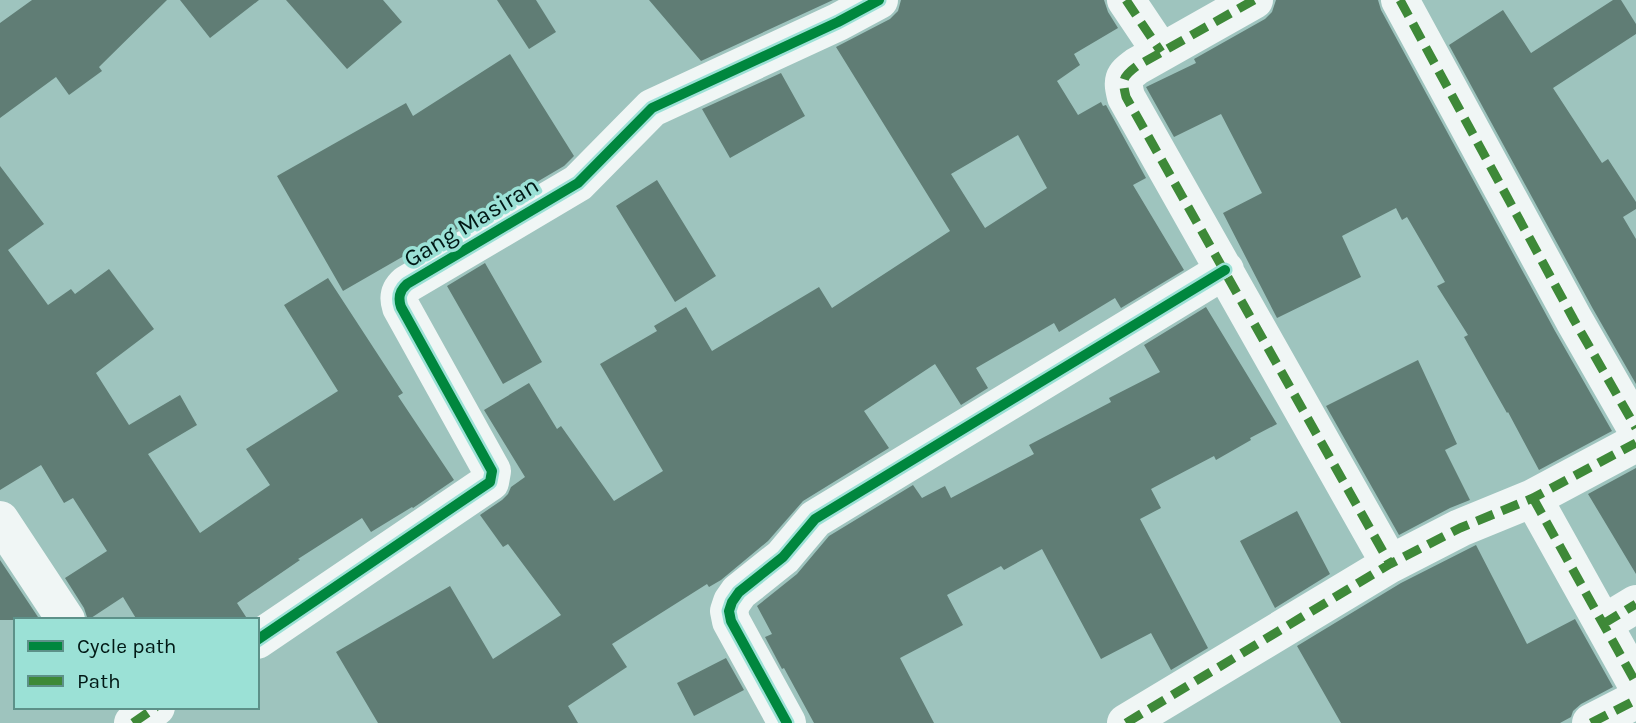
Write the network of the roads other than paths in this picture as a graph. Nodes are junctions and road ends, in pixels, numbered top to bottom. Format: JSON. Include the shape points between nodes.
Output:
{"nodes":[{"id":1,"x":879,"y":0,"type":"edge"},
{"id":2,"x":1126,"y":0,"type":"edge"},
{"id":3,"x":1254,"y":0,"type":"edge"},
{"id":4,"x":1400,"y":0,"type":"edge"},
{"id":5,"x":1161,"y":52,"type":"junction"},
{"id":6,"x":1225,"y":270,"type":"junction"},
{"id":7,"x":1636,"y":428,"type":"edge"},
{"id":8,"x":1636,"y":443,"type":"edge"},
{"id":9,"x":1533,"y":498,"type":"junction"},
{"id":10,"x":0,"y":520,"type":"edge"},
{"id":11,"x":1390,"y":564,"type":"junction"},
{"id":12,"x":1636,"y":604,"type":"edge"},
{"id":13,"x":65,"y":618,"type":"edge"},
{"id":14,"x":1603,"y":624,"type":"junction"},
{"id":15,"x":259,"y":639,"type":"edge"},
{"id":16,"x":1636,"y":683,"type":"edge"},
{"id":17,"x":1636,"y":699,"type":"edge"},
{"id":18,"x":787,"y":723,"type":"edge"},
{"id":19,"x":1126,"y":723,"type":"edge"},
{"id":20,"x":1591,"y":723,"type":"edge"}],
"edges":[{"from":1,"to":15,"type":"street","name":"Gang Masiran","via":[[652,108],[578,183],[402,289],[401,307],[492,471],[490,482]]},
{"from":2,"to":5,"type":"street"},
{"from":3,"to":5,"type":"street"},
{"from":4,"to":7,"type":"street"},
{"from":5,"to":6,"type":"street","via":[[1126,74],[1126,97]]},
{"from":6,"to":11,"type":"street"},
{"from":6,"to":18,"type":"street","via":[[815,519],[783,557],[739,592],[729,611],[731,621]]},
{"from":8,"to":9,"type":"street"},
{"from":9,"to":11,"type":"street"},
{"from":9,"to":14,"type":"street"},
{"from":10,"to":13,"type":"street"},
{"from":11,"to":19,"type":"street"},
{"from":12,"to":14,"type":"street"},
{"from":14,"to":16,"type":"street"},
{"from":17,"to":20,"type":"street"}]}
